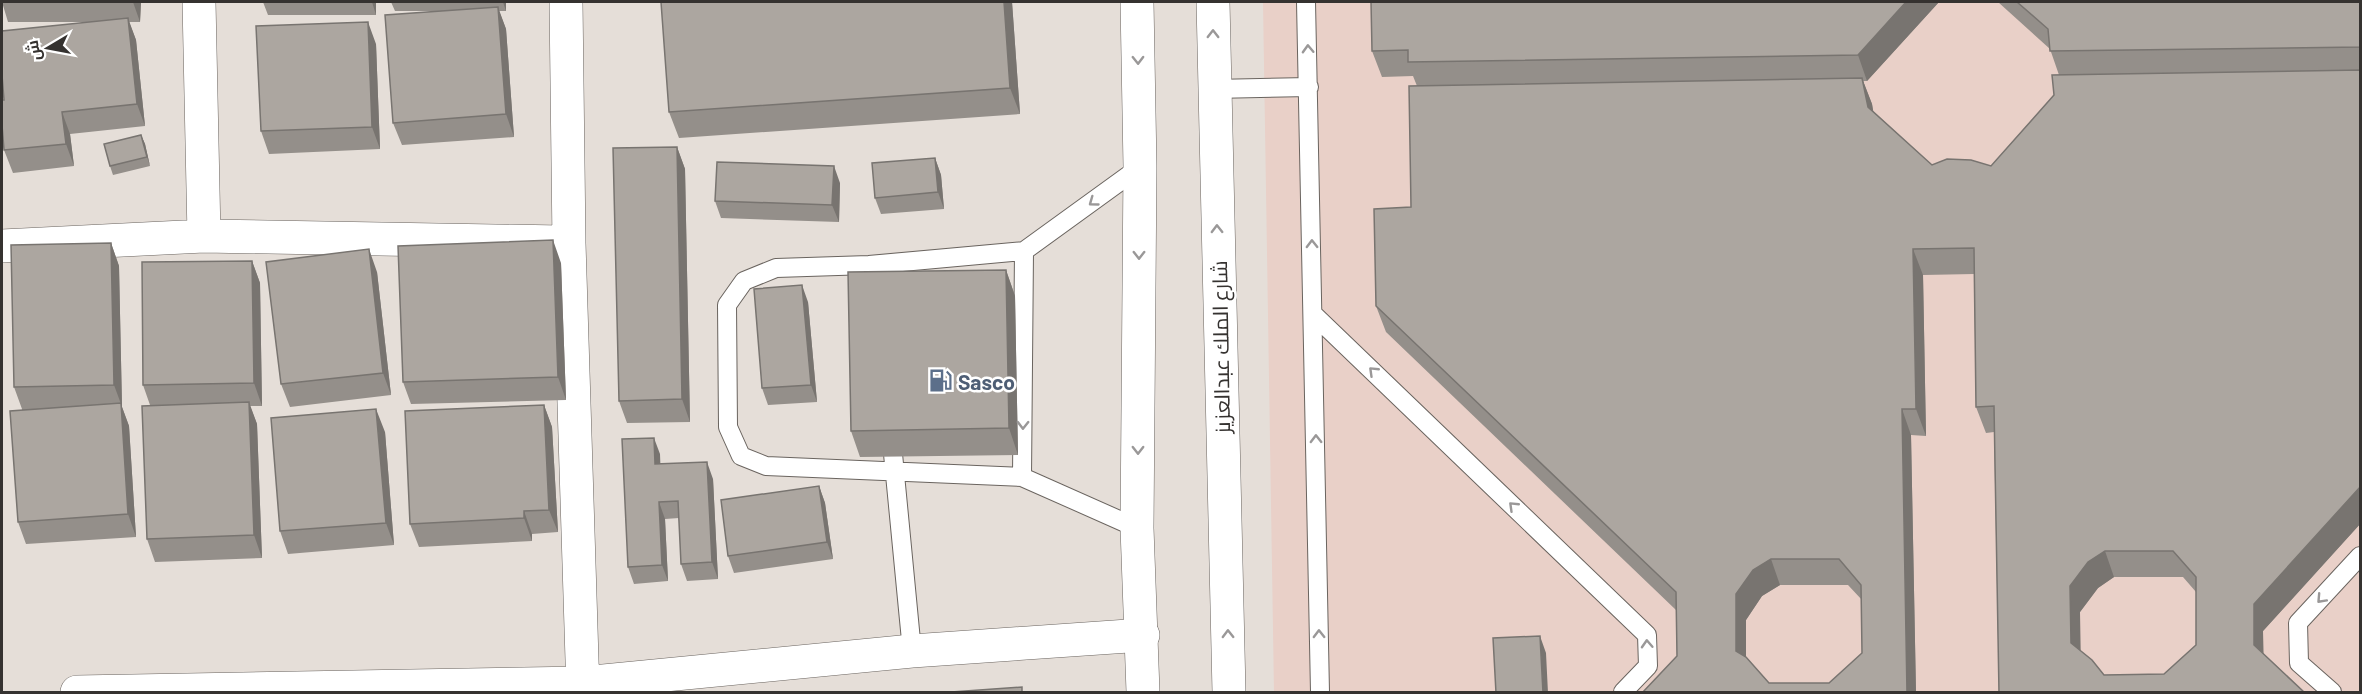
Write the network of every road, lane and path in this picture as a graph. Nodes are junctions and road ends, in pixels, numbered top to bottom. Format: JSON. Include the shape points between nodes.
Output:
{"nodes":[{"id":1,"x":199,"y":2,"type":"edge"},
{"id":2,"x":566,"y":2,"type":"edge"},
{"id":3,"x":1137,"y":2,"type":"edge"},
{"id":4,"x":1213,"y":2,"type":"edge"},
{"id":5,"x":1306,"y":2,"type":"edge"},
{"id":6,"x":1309,"y":87,"type":"junction"},
{"id":7,"x":1213,"y":88,"type":"junction"},
{"id":8,"x":1140,"y":167,"type":"junction"},
{"id":9,"x":204,"y":236,"type":"junction"},
{"id":10,"x":569,"y":243,"type":"junction"},
{"id":11,"x":2,"y":246,"type":"edge"},
{"id":12,"x":1024,"y":251,"type":"junction"},
{"id":13,"x":869,"y":265,"type":"junction"},
{"id":14,"x":872,"y":288,"type":"edge"},
{"id":15,"x":1313,"y":314,"type":"junction"},
{"id":16,"x":888,"y":415,"type":"edge"},
{"id":17,"x":896,"y":473,"type":"junction"},
{"id":18,"x":1022,"y":477,"type":"junction"},
{"id":19,"x":1137,"y":528,"type":"junction"},
{"id":20,"x":2361,"y":556,"type":"edge"},
{"id":21,"x":1143,"y":635,"type":"junction"},
{"id":22,"x":912,"y":651,"type":"junction"},
{"id":23,"x":583,"y":688,"type":"edge"},
{"id":24,"x":77,"y":693,"type":"edge"},
{"id":25,"x":1143,"y":693,"type":"edge"},
{"id":26,"x":1229,"y":693,"type":"edge"},
{"id":27,"x":1320,"y":693,"type":"edge"},
{"id":28,"x":1623,"y":693,"type":"edge"},
{"id":29,"x":2332,"y":693,"type":"edge"}],
"edges":[{"from":1,"to":9,"type":"street"},
{"from":2,"to":10,"type":"street"},
{"from":3,"to":8,"type":"street","one_way":true},
{"from":7,"to":4,"type":"street","name":"شارع الملك عبدالعزيز","one_way":true},
{"from":6,"to":5,"type":"lane","one_way":true},
{"from":6,"to":7,"type":"lane"},
{"from":15,"to":6,"type":"lane","one_way":true},
{"from":26,"to":7,"type":"street","name":"شارع الملك عبدالعزيز","one_way":true},
{"from":8,"to":12,"type":"lane","one_way":true},
{"from":8,"to":19,"type":"street","one_way":true},
{"from":9,"to":10,"type":"street"},
{"from":9,"to":11,"type":"street"},
{"from":10,"to":23,"type":"street"},
{"from":12,"to":13,"type":"lane"},
{"from":12,"to":18,"type":"lane","one_way":true},
{"from":13,"to":14,"type":"lane"},
{"from":13,"to":17,"type":"lane","via":[[776,268],[744,281],[727,305],[728,427],[741,456],[766,466]]},
{"from":27,"to":15,"type":"lane","one_way":true},
{"from":28,"to":15,"type":"lane","one_way":true,"via":[[1648,666],[1647,635]]},
{"from":16,"to":17,"type":"lane"},
{"from":17,"to":18,"type":"lane"},
{"from":17,"to":22,"type":"lane"},
{"from":18,"to":19,"type":"lane"},
{"from":19,"to":21,"type":"street"},
{"from":20,"to":29,"type":"lane","one_way":true,"via":[[2298,623],[2299,663]]},
{"from":21,"to":22,"type":"street"},
{"from":21,"to":25,"type":"street"},
{"from":22,"to":23,"type":"street"},
{"from":23,"to":24,"type":"street"}]}
